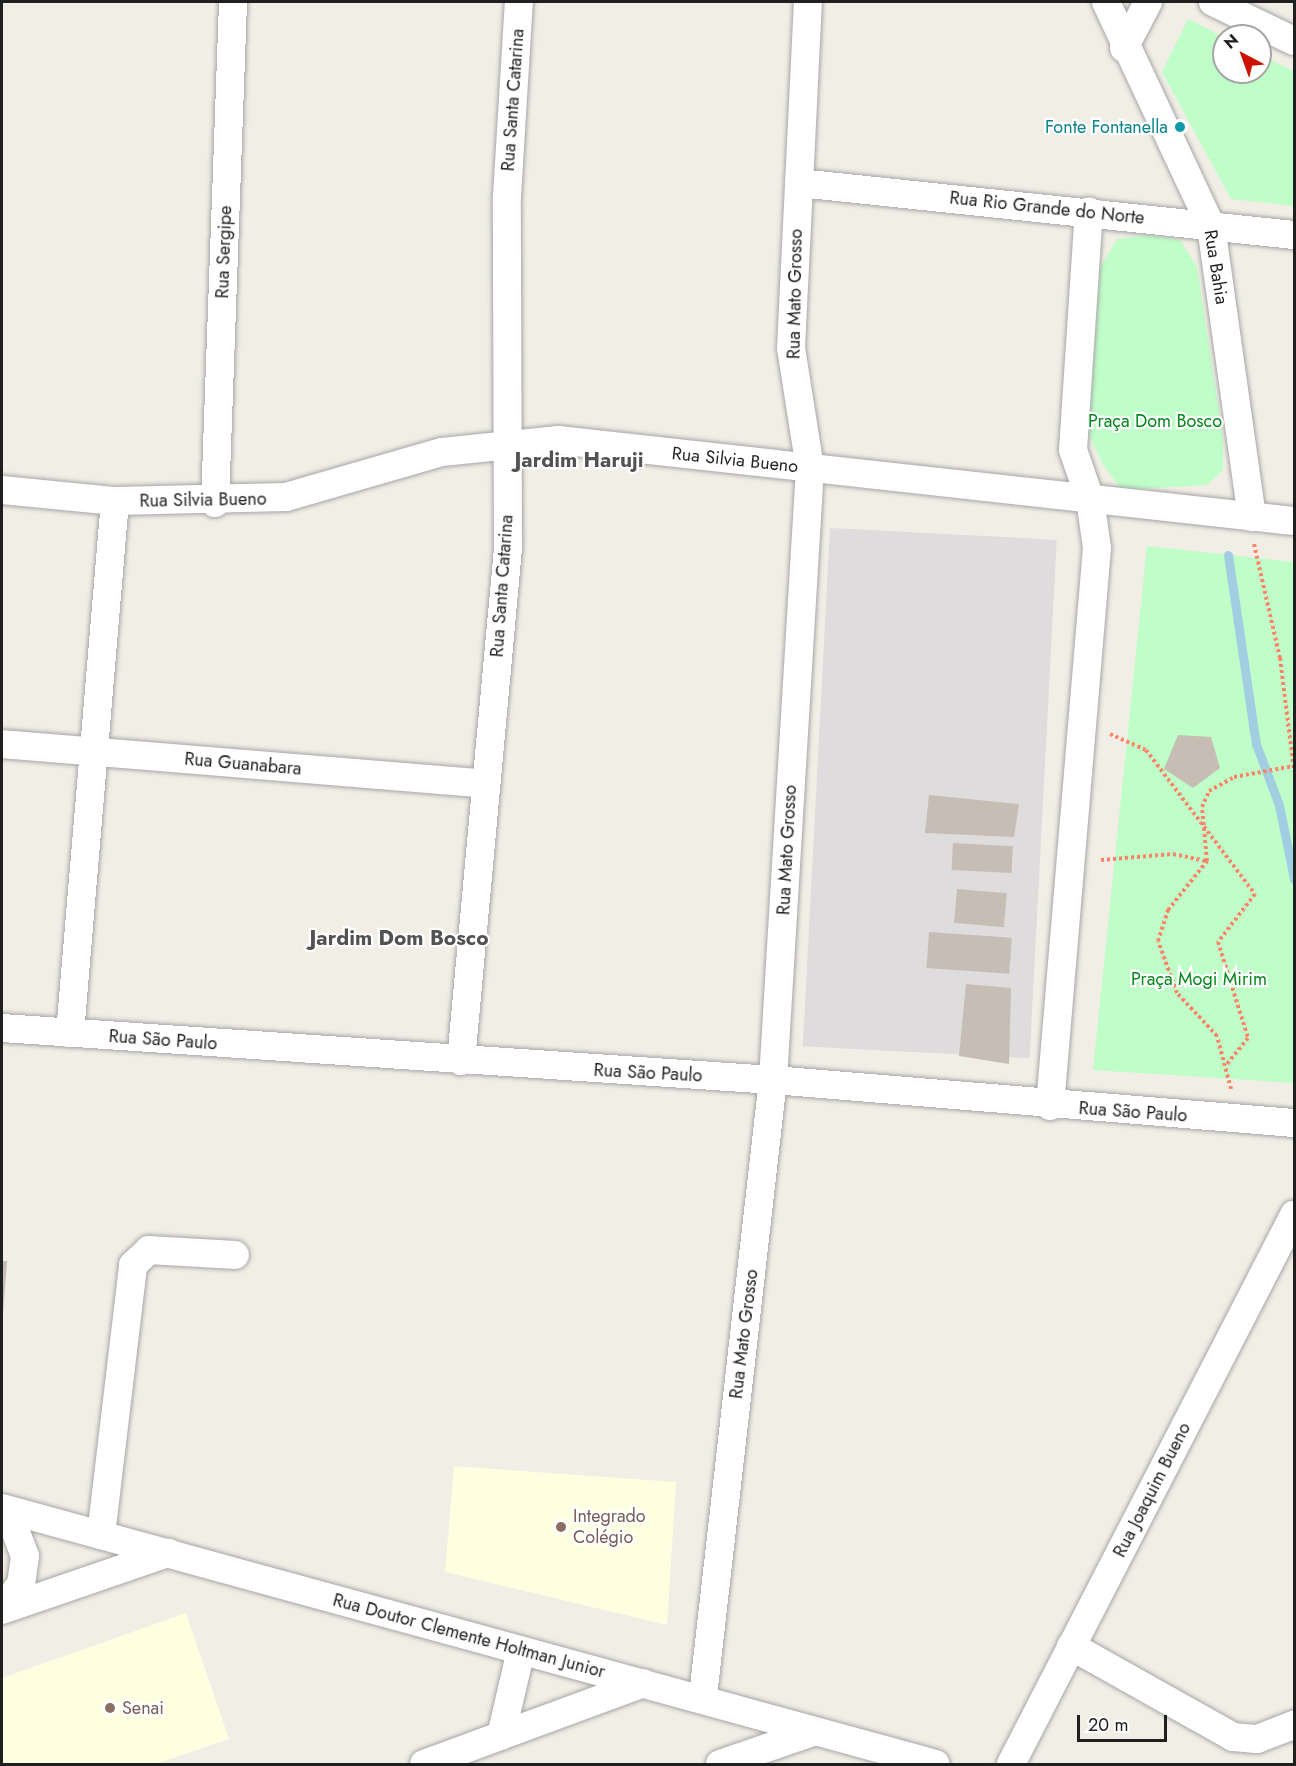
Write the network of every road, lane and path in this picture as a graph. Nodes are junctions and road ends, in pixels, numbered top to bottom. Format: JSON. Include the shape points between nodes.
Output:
{"nodes":[{"id":1,"x":233,"y":2,"type":"edge"},
{"id":2,"x":519,"y":2,"type":"edge"},
{"id":3,"x":808,"y":2,"type":"edge"},
{"id":4,"x":1106,"y":2,"type":"edge"},
{"id":5,"x":1148,"y":2,"type":"edge"},
{"id":6,"x":1213,"y":2,"type":"edge"},
{"id":7,"x":1294,"y":41,"type":"edge"},
{"id":8,"x":1124,"y":48,"type":"junction"},
{"id":9,"x":799,"y":183,"type":"junction"},
{"id":10,"x":1089,"y":212,"type":"junction"},
{"id":11,"x":1211,"y":226,"type":"junction"},
{"id":12,"x":1294,"y":235,"type":"edge"},
{"id":13,"x":507,"y":446,"type":"junction"},
{"id":14,"x":810,"y":468,"type":"junction"},
{"id":15,"x":2,"y":490,"type":"edge"},
{"id":16,"x":1090,"y":499,"type":"junction"},
{"id":17,"x":115,"y":501,"type":"junction"},
{"id":18,"x":215,"y":503,"type":"junction"},
{"id":19,"x":1252,"y":517,"type":"junction"},
{"id":20,"x":1294,"y":521,"type":"edge"},
{"id":21,"x":1082,"y":721,"type":"junction"},
{"id":22,"x":2,"y":744,"type":"edge"},
{"id":23,"x":97,"y":752,"type":"junction"},
{"id":24,"x":1294,"y":768,"type":"edge"},
{"id":25,"x":484,"y":784,"type":"junction"},
{"id":26,"x":1204,"y":828,"type":"junction"},
{"id":27,"x":1207,"y":861,"type":"junction"},
{"id":28,"x":1070,"y":865,"type":"junction"},
{"id":29,"x":2,"y":1028,"type":"edge"},
{"id":30,"x":70,"y":1033,"type":"junction"},
{"id":31,"x":461,"y":1061,"type":"junction"},
{"id":32,"x":1226,"y":1065,"type":"junction"},
{"id":33,"x":773,"y":1080,"type":"junction"},
{"id":34,"x":1050,"y":1106,"type":"junction"},
{"id":35,"x":1239,"y":1119,"type":"junction"},
{"id":36,"x":1294,"y":1123,"type":"edge"},
{"id":37,"x":1294,"y":1215,"type":"edge"},
{"id":38,"x":235,"y":1255,"type":"dead end"},
{"id":39,"x":2,"y":1508,"type":"edge"},
{"id":40,"x":2,"y":1520,"type":"edge"},
{"id":41,"x":101,"y":1535,"type":"junction"},
{"id":42,"x":168,"y":1553,"type":"junction"},
{"id":43,"x":2,"y":1610,"type":"edge"},
{"id":44,"x":1071,"y":1646,"type":"junction"},
{"id":45,"x":521,"y":1650,"type":"junction"},
{"id":46,"x":644,"y":1683,"type":"junction"},
{"id":47,"x":703,"y":1696,"type":"junction"},
{"id":48,"x":1294,"y":1725,"type":"edge"},
{"id":49,"x":810,"y":1733,"type":"junction"},
{"id":50,"x":501,"y":1736,"type":"junction"},
{"id":51,"x":424,"y":1764,"type":"edge"},
{"id":52,"x":720,"y":1764,"type":"edge"},
{"id":53,"x":936,"y":1764,"type":"edge"},
{"id":54,"x":1011,"y":1764,"type":"edge"}],
"edges":[{"from":1,"to":18,"type":"street","name":"Rua Sergipe"},
{"from":2,"to":13,"type":"street","name":"Rua Santa Catarina","via":[[507,196]]},
{"from":3,"to":9,"type":"street","name":"Rua Mato Grosso"},
{"from":4,"to":8,"type":"street","name":"Rua Bahia"},
{"from":5,"to":8,"type":"street"},
{"from":6,"to":7,"type":"street"},
{"from":8,"to":11,"type":"street","name":"Rua Bahia"},
{"from":9,"to":10,"type":"street","name":"Rua Rio Grande do Norte"},
{"from":9,"to":14,"type":"street","name":"Rua Mato Grosso","via":[[791,348]]},
{"from":10,"to":11,"type":"street","name":"Rua Rio Grande do Norte"},
{"from":10,"to":16,"type":"street","via":[[1073,450]]},
{"from":11,"to":12,"type":"street","name":"Rua Rio Grande do Norte"},
{"from":11,"to":19,"type":"street","name":"Rua Bahia"},
{"from":13,"to":14,"type":"street","name":"Rua Silvia Bueno","via":[[558,440]]},
{"from":13,"to":18,"type":"street","name":"Rua Silvia Bueno","via":[[442,452],[286,497]]},
{"from":13,"to":25,"type":"street","name":"Rua Santa Catarina","via":[[508,549]]},
{"from":14,"to":16,"type":"street","name":"Rua Silvia Bueno"},
{"from":14,"to":33,"type":"street","name":"Rua Mato Grosso"},
{"from":15,"to":17,"type":"street","name":"Rua Silvia Bueno"},
{"from":16,"to":19,"type":"street","name":"Rua Silvia Bueno"},
{"from":16,"to":21,"type":"street","via":[[1097,548]]},
{"from":17,"to":18,"type":"street","name":"Rua Silvia Bueno"},
{"from":17,"to":23,"type":"street"},
{"from":19,"to":20,"type":"street","name":"Rua Silvia Bueno"},
{"from":19,"to":24,"type":"path","via":[[1257,573],[1280,658]]},
{"from":21,"to":26,"type":"path","via":[[1146,750]]},
{"from":21,"to":28,"type":"street"},
{"from":22,"to":23,"type":"street","name":"Rua Guanabara"},
{"from":23,"to":25,"type":"street","name":"Rua Guanabara"},
{"from":23,"to":30,"type":"street"},
{"from":24,"to":26,"type":"path","via":[[1234,777],[1209,791],[1202,807]]},
{"from":25,"to":31,"type":"street","name":"Rua Santa Catarina"},
{"from":26,"to":27,"type":"path"},
{"from":26,"to":32,"type":"path","via":[[1255,894],[1218,942],[1248,1038]]},
{"from":27,"to":28,"type":"path","via":[[1173,854]]},
{"from":27,"to":32,"type":"path","via":[[1168,910],[1158,940],[1177,993],[1217,1036]]},
{"from":28,"to":34,"type":"street"},
{"from":29,"to":30,"type":"street","name":"Rua São Paulo"},
{"from":30,"to":31,"type":"street","name":"Rua São Paulo"},
{"from":31,"to":33,"type":"street","name":"Rua São Paulo"},
{"from":32,"to":35,"type":"path"},
{"from":33,"to":34,"type":"street","name":"Rua São Paulo"},
{"from":33,"to":47,"type":"street","name":"Rua Mato Grosso"},
{"from":34,"to":35,"type":"street","name":"Rua São Paulo"},
{"from":35,"to":36,"type":"street","name":"Rua São Paulo"},
{"from":37,"to":44,"type":"street","name":"Rua Joaquim Bueno"},
{"from":38,"to":41,"type":"street","via":[[149,1250],[133,1265]]},
{"from":39,"to":41,"type":"street","name":"Rua Doutor Clemente Holtman Junior"},
{"from":40,"to":43,"type":"street","via":[[15,1530],[25,1556],[21,1584]]},
{"from":41,"to":42,"type":"street","name":"Rua Doutor Clemente Holtman Junior"},
{"from":42,"to":43,"type":"street"},
{"from":42,"to":45,"type":"street","name":"Rua Doutor Clemente Holtman Junior"},
{"from":44,"to":48,"type":"street","via":[[1246,1740]]},
{"from":44,"to":54,"type":"street","name":"Rua Joaquim Bueno"},
{"from":45,"to":46,"type":"street","name":"Rua Doutor Clemente Holtman Junior"},
{"from":45,"to":50,"type":"street"},
{"from":46,"to":47,"type":"street","name":"Rua Doutor Clemente Holtman Junior"},
{"from":46,"to":50,"type":"street"},
{"from":47,"to":49,"type":"street","name":"Rua Doutor Clemente Holtman Junior"},
{"from":49,"to":52,"type":"street"},
{"from":49,"to":53,"type":"street","name":"Rua Doutor Clemente Holtman Junior"},
{"from":50,"to":51,"type":"street"}]}
